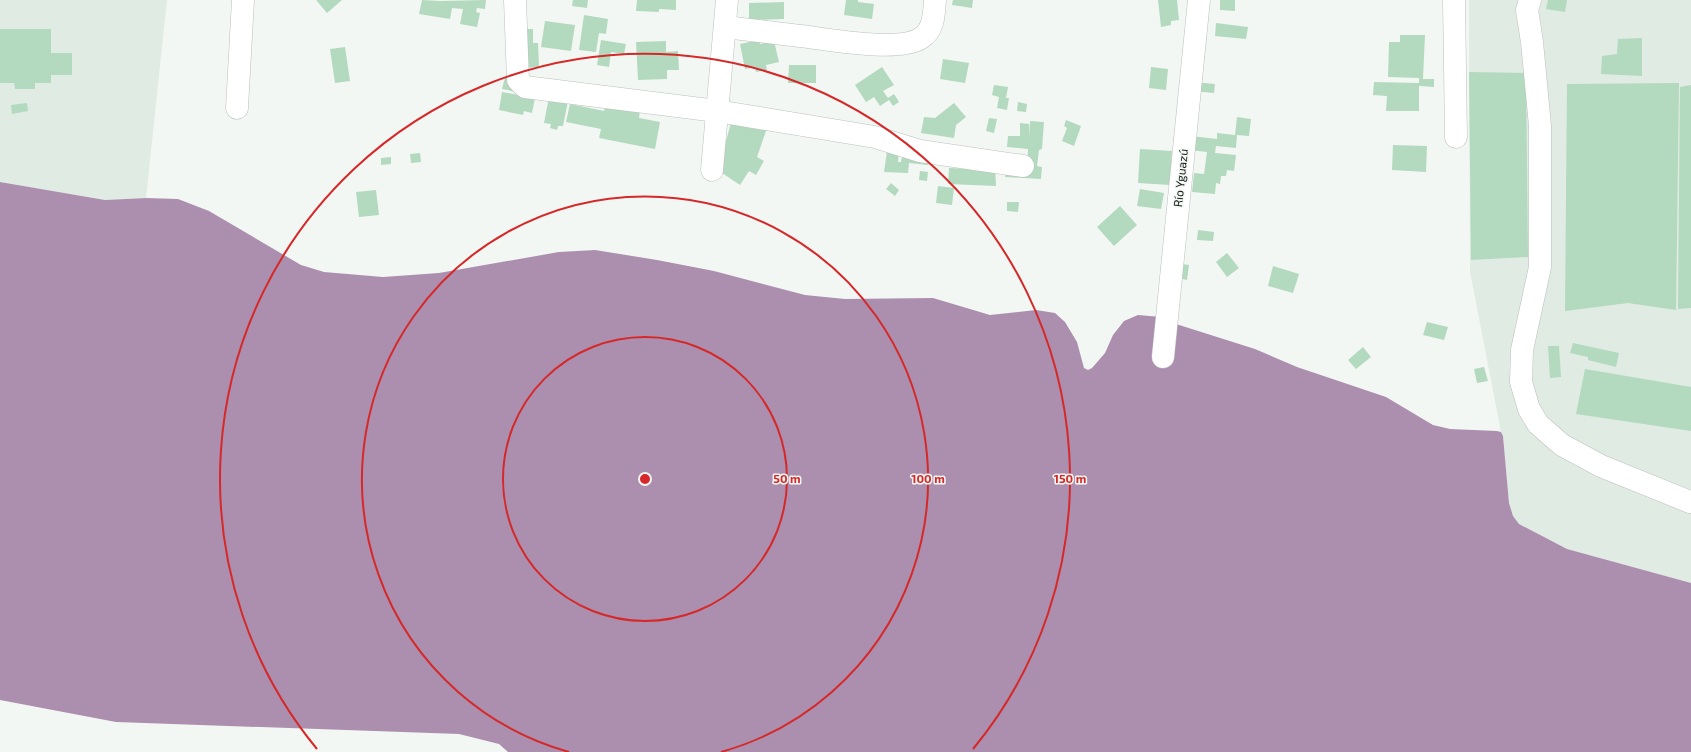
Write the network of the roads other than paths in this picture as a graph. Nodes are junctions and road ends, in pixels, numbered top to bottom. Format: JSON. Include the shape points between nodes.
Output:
{"nodes":[{"id":1,"x":243,"y":0,"type":"edge"},
{"id":2,"x":514,"y":0,"type":"edge"},
{"id":3,"x":727,"y":0,"type":"edge"},
{"id":4,"x":935,"y":0,"type":"edge"},
{"id":5,"x":1199,"y":0,"type":"edge"},
{"id":6,"x":1454,"y":0,"type":"edge"},
{"id":7,"x":1530,"y":0,"type":"edge"},
{"id":8,"x":725,"y":27,"type":"junction"},
{"id":9,"x":237,"y":108,"type":"dead end"},
{"id":10,"x":717,"y":111,"type":"junction"},
{"id":11,"x":1456,"y":137,"type":"dead end"},
{"id":12,"x":1023,"y":166,"type":"dead end"},
{"id":13,"x":712,"y":170,"type":"dead end"},
{"id":14,"x":1163,"y":357,"type":"dead end"},
{"id":15,"x":1690,"y":502,"type":"dead end"}],
"edges":[{"from":1,"to":9,"type":"street"},
{"from":2,"to":10,"type":"street","via":[[518,80],[525,87]]},
{"from":3,"to":8,"type":"street"},
{"from":4,"to":8,"type":"street","via":[[932,23],[928,30],[921,39],[903,44],[863,44]]},
{"from":5,"to":14,"type":"street","name":"Río Yguazú"},
{"from":6,"to":11,"type":"street"},
{"from":7,"to":15,"type":"street","via":[[1527,10],[1540,126],[1540,267],[1522,350],[1521,382],[1529,409],[1538,424],[1562,445],[1601,466]]},
{"from":8,"to":10,"type":"street"},
{"from":10,"to":12,"type":"street","via":[[875,137],[920,151]]},
{"from":10,"to":13,"type":"street"}]}
